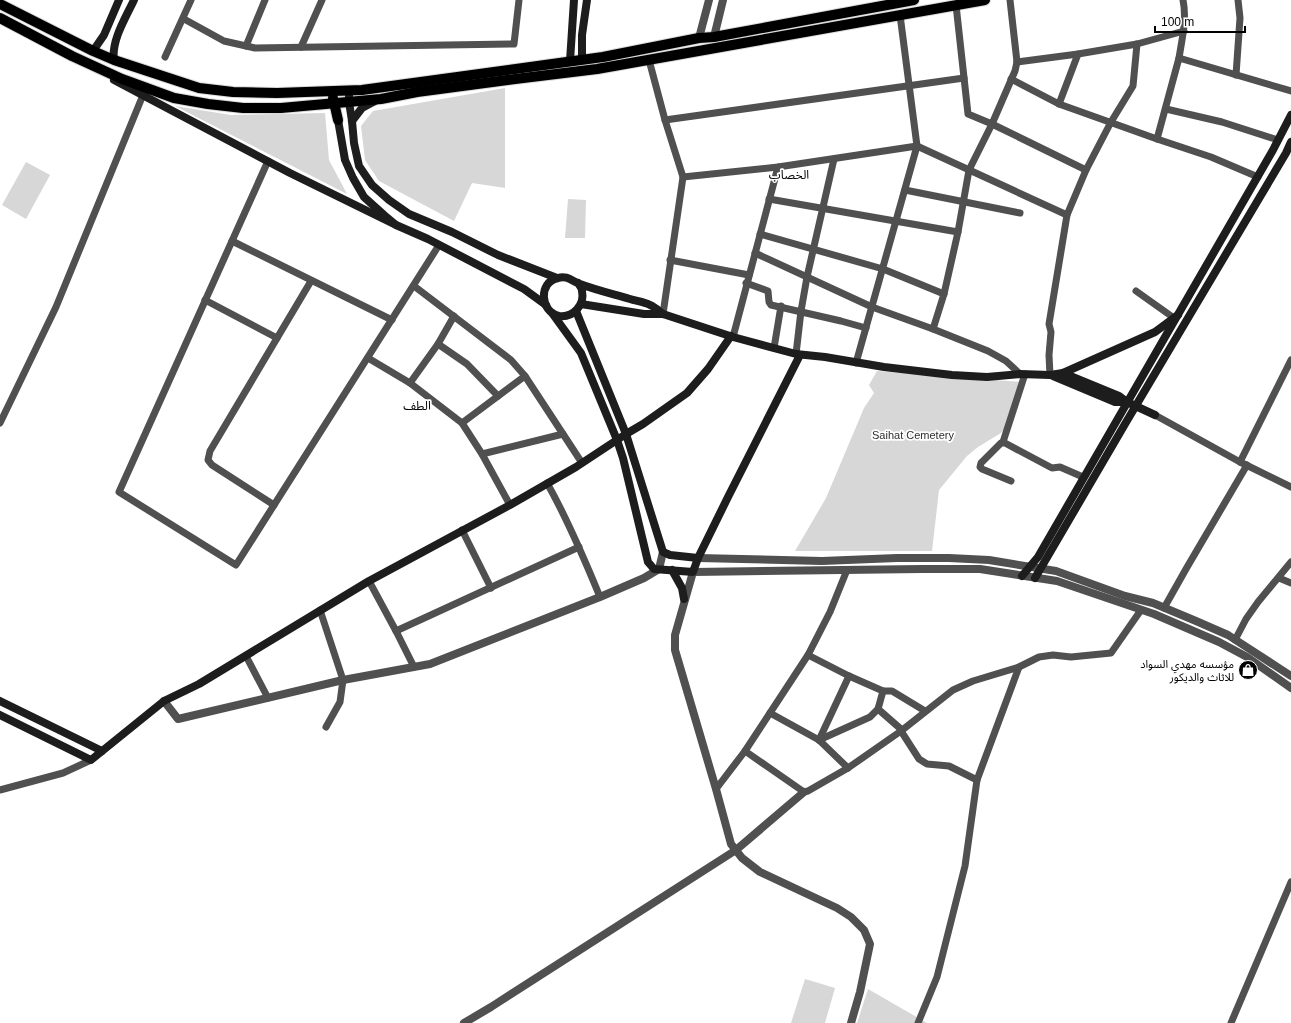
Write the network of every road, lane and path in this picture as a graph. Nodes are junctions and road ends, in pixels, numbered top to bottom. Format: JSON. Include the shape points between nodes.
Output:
{"nodes":[{"id":1,"x":119,"y":0,"type":"edge"},
{"id":2,"x":134,"y":0,"type":"edge"},
{"id":3,"x":191,"y":0,"type":"edge"},
{"id":4,"x":265,"y":0,"type":"edge"},
{"id":5,"x":322,"y":0,"type":"edge"},
{"id":6,"x":519,"y":0,"type":"edge"},
{"id":7,"x":574,"y":0,"type":"edge"},
{"id":8,"x":587,"y":0,"type":"edge"},
{"id":9,"x":709,"y":0,"type":"edge"},
{"id":10,"x":723,"y":0,"type":"edge"},
{"id":11,"x":914,"y":0,"type":"edge"},
{"id":12,"x":985,"y":0,"type":"edge"},
{"id":13,"x":1010,"y":0,"type":"edge"},
{"id":14,"x":1183,"y":0,"type":"edge"},
{"id":15,"x":1238,"y":0,"type":"edge"},
{"id":16,"x":5,"y":3,"type":"edge"},
{"id":17,"x":956,"y":5,"type":"junction"},
{"id":18,"x":900,"y":15,"type":"junction"},
{"id":19,"x":0,"y":18,"type":"edge"},
{"id":20,"x":184,"y":19,"type":"junction"},
{"id":21,"x":1184,"y":31,"type":"junction"},
{"id":22,"x":714,"y":37,"type":"junction"},
{"id":23,"x":699,"y":38,"type":"junction"},
{"id":24,"x":1137,"y":44,"type":"junction"},
{"id":25,"x":246,"y":46,"type":"junction"},
{"id":26,"x":301,"y":47,"type":"junction"},
{"id":27,"x":93,"y":51,"type":"junction"},
{"id":28,"x":1078,"y":54,"type":"junction"},
{"id":29,"x":72,"y":56,"type":"junction"},
{"id":30,"x":165,"y":57,"type":"dead end"},
{"id":31,"x":1179,"y":58,"type":"junction"},
{"id":32,"x":114,"y":60,"type":"junction"},
{"id":33,"x":582,"y":60,"type":"junction"},
{"id":34,"x":649,"y":60,"type":"junction"},
{"id":35,"x":570,"y":61,"type":"junction"},
{"id":36,"x":1017,"y":62,"type":"junction"},
{"id":37,"x":1236,"y":75,"type":"junction"},
{"id":38,"x":964,"y":78,"type":"junction"},
{"id":39,"x":1011,"y":79,"type":"junction"},
{"id":40,"x":910,"y":86,"type":"junction"},
{"id":41,"x":349,"y":90,"type":"junction"},
{"id":42,"x":330,"y":91,"type":"junction"},
{"id":43,"x":1291,"y":91,"type":"edge"},
{"id":44,"x":143,"y":95,"type":"junction"},
{"id":45,"x":381,"y":99,"type":"junction"},
{"id":46,"x":349,"y":102,"type":"junction"},
{"id":47,"x":335,"y":103,"type":"junction"},
{"id":48,"x":1059,"y":104,"type":"junction"},
{"id":49,"x":1166,"y":109,"type":"junction"},
{"id":50,"x":1291,"y":115,"type":"edge"},
{"id":51,"x":338,"y":120,"type":"joint"},
{"id":52,"x":665,"y":120,"type":"junction"},
{"id":53,"x":352,"y":121,"type":"junction"},
{"id":54,"x":1111,"y":122,"type":"junction"},
{"id":55,"x":992,"y":124,"type":"junction"},
{"id":56,"x":1157,"y":139,"type":"junction"},
{"id":57,"x":1278,"y":140,"type":"junction"},
{"id":58,"x":1291,"y":143,"type":"edge"},
{"id":59,"x":917,"y":146,"type":"junction"},
{"id":60,"x":1274,"y":150,"type":"junction"},
{"id":61,"x":1288,"y":153,"type":"edge"},
{"id":62,"x":834,"y":159,"type":"junction"},
{"id":63,"x":268,"y":161,"type":"junction"},
{"id":64,"x":778,"y":167,"type":"junction"},
{"id":65,"x":969,"y":170,"type":"junction"},
{"id":66,"x":1086,"y":170,"type":"junction"},
{"id":67,"x":683,"y":177,"type":"junction"},
{"id":68,"x":1258,"y":177,"type":"junction"},
{"id":69,"x":904,"y":190,"type":"junction"},
{"id":70,"x":770,"y":199,"type":"junction"},
{"id":71,"x":963,"y":202,"type":"junction"},
{"id":72,"x":822,"y":209,"type":"junction"},
{"id":73,"x":1020,"y":213,"type":"dead end"},
{"id":74,"x":1067,"y":216,"type":"junction"},
{"id":75,"x":897,"y":222,"type":"junction"},
{"id":76,"x":396,"y":225,"type":"junction"},
{"id":77,"x":958,"y":232,"type":"junction"},
{"id":78,"x":760,"y":234,"type":"junction"},
{"id":79,"x":232,"y":241,"type":"junction"},
{"id":80,"x":439,"y":245,"type":"junction"},
{"id":81,"x":813,"y":249,"type":"junction"},
{"id":82,"x":755,"y":253,"type":"junction"},
{"id":83,"x":670,"y":260,"type":"junction"},
{"id":84,"x":883,"y":269,"type":"junction"},
{"id":85,"x":749,"y":275,"type":"junction"},
{"id":86,"x":807,"y":277,"type":"junction"},
{"id":87,"x":557,"y":278,"type":"junction"},
{"id":88,"x":311,"y":280,"type":"junction"},
{"id":89,"x":578,"y":283,"type":"junction"},
{"id":90,"x":746,"y":283,"type":"junction"},
{"id":91,"x":414,"y":286,"type":"junction"},
{"id":92,"x":1136,"y":291,"type":"dead end"},
{"id":93,"x":944,"y":294,"type":"junction"},
{"id":94,"x":205,"y":300,"type":"junction"},
{"id":95,"x":546,"y":305,"type":"junction"},
{"id":96,"x":781,"y":306,"type":"junction"},
{"id":97,"x":872,"y":307,"type":"junction"},
{"id":98,"x":579,"y":308,"type":"junction"},
{"id":99,"x":801,"y":311,"type":"junction"},
{"id":100,"x":552,"y":313,"type":"junction"},
{"id":101,"x":663,"y":314,"type":"junction"},
{"id":102,"x":454,"y":316,"type":"junction"},
{"id":103,"x":1176,"y":317,"type":"junction"},
{"id":104,"x":392,"y":320,"type":"junction"},
{"id":105,"x":866,"y":328,"type":"junction"},
{"id":106,"x":933,"y":329,"type":"junction"},
{"id":107,"x":732,"y":336,"type":"junction"},
{"id":108,"x":277,"y":338,"type":"junction"},
{"id":109,"x":438,"y":344,"type":"junction"},
{"id":110,"x":774,"y":348,"type":"junction"},
{"id":111,"x":798,"y":355,"type":"junction"},
{"id":112,"x":368,"y":358,"type":"junction"},
{"id":113,"x":1291,"y":360,"type":"edge"},
{"id":114,"x":856,"y":363,"type":"junction"},
{"id":115,"x":1063,"y":373,"type":"junction"},
{"id":116,"x":1022,"y":374,"type":"junction"},
{"id":117,"x":1050,"y":375,"type":"junction"},
{"id":118,"x":525,"y":376,"type":"junction"},
{"id":119,"x":410,"y":383,"type":"junction"},
{"id":120,"x":498,"y":396,"type":"junction"},
{"id":121,"x":1127,"y":402,"type":"junction"},
{"id":122,"x":1135,"y":406,"type":"junction"},
{"id":123,"x":1155,"y":415,"type":"joint"},
{"id":124,"x":0,"y":423,"type":"edge"},
{"id":125,"x":462,"y":423,"type":"junction"},
{"id":126,"x":563,"y":434,"type":"junction"},
{"id":127,"x":626,"y":434,"type":"junction"},
{"id":128,"x":617,"y":440,"type":"junction"},
{"id":129,"x":1003,"y":442,"type":"junction"},
{"id":130,"x":482,"y":454,"type":"junction"},
{"id":131,"x":582,"y":463,"type":"junction"},
{"id":132,"x":1243,"y":464,"type":"junction"},
{"id":133,"x":1083,"y":477,"type":"junction"},
{"id":134,"x":1011,"y":481,"type":"dead end"},
{"id":135,"x":548,"y":483,"type":"junction"},
{"id":136,"x":1291,"y":487,"type":"edge"},
{"id":137,"x":274,"y":505,"type":"junction"},
{"id":138,"x":510,"y":505,"type":"junction"},
{"id":139,"x":462,"y":530,"type":"junction"},
{"id":140,"x":579,"y":547,"type":"junction"},
{"id":141,"x":663,"y":552,"type":"junction"},
{"id":142,"x":698,"y":558,"type":"junction"},
{"id":143,"x":1291,"y":562,"type":"edge"},
{"id":144,"x":1029,"y":567,"type":"junction"},
{"id":145,"x":660,"y":569,"type":"junction"},
{"id":146,"x":1040,"y":569,"type":"junction"},
{"id":147,"x":672,"y":570,"type":"junction"},
{"id":148,"x":847,"y":570,"type":"junction"},
{"id":149,"x":693,"y":572,"type":"junction"},
{"id":150,"x":1022,"y":576,"type":"junction"},
{"id":151,"x":1035,"y":578,"type":"junction"},
{"id":152,"x":1279,"y":578,"type":"junction"},
{"id":153,"x":369,"y":581,"type":"junction"},
{"id":154,"x":1291,"y":583,"type":"edge"},
{"id":155,"x":491,"y":588,"type":"junction"},
{"id":156,"x":600,"y":597,"type":"junction"},
{"id":157,"x":684,"y":599,"type":"junction"},
{"id":158,"x":1164,"y":608,"type":"junction"},
{"id":159,"x":320,"y":610,"type":"junction"},
{"id":160,"x":1141,"y":610,"type":"junction"},
{"id":161,"x":396,"y":632,"type":"junction"},
{"id":162,"x":1234,"y":640,"type":"junction"},
{"id":163,"x":808,"y":655,"type":"junction"},
{"id":164,"x":246,"y":656,"type":"junction"},
{"id":165,"x":414,"y":667,"type":"junction"},
{"id":166,"x":1019,"y":667,"type":"junction"},
{"id":167,"x":849,"y":676,"type":"junction"},
{"id":168,"x":1291,"y":676,"type":"edge"},
{"id":169,"x":343,"y":680,"type":"junction"},
{"id":170,"x":1291,"y":688,"type":"edge"},
{"id":171,"x":883,"y":691,"type":"junction"},
{"id":172,"x":268,"y":698,"type":"junction"},
{"id":173,"x":164,"y":701,"type":"junction"},
{"id":174,"x":0,"y":702,"type":"edge"},
{"id":175,"x":878,"y":709,"type":"junction"},
{"id":176,"x":925,"y":711,"type":"junction"},
{"id":177,"x":770,"y":713,"type":"junction"},
{"id":178,"x":0,"y":715,"type":"edge"},
{"id":179,"x":326,"y":727,"type":"dead end"},
{"id":180,"x":901,"y":730,"type":"junction"},
{"id":181,"x":819,"y":740,"type":"junction"},
{"id":182,"x":102,"y":751,"type":"junction"},
{"id":183,"x":745,"y":751,"type":"junction"},
{"id":184,"x":91,"y":760,"type":"junction"},
{"id":185,"x":848,"y":768,"type":"junction"},
{"id":186,"x":977,"y":780,"type":"junction"},
{"id":187,"x":716,"y":789,"type":"junction"},
{"id":188,"x":0,"y":790,"type":"edge"},
{"id":189,"x":804,"y":792,"type":"junction"},
{"id":190,"x":736,"y":850,"type":"junction"},
{"id":191,"x":1291,"y":882,"type":"edge"},
{"id":192,"x":853,"y":1022,"type":"edge"},
{"id":193,"x":464,"y":1023,"type":"edge"},
{"id":194,"x":918,"y":1023,"type":"edge"},
{"id":195,"x":1231,"y":1023,"type":"edge"}],
"edges":[{"from":1,"to":27,"type":"main road","via":[[104,35]]},
{"from":2,"to":32,"type":"main road","via":[[115,42],[112,52]]},
{"from":3,"to":20,"type":"street"},
{"from":4,"to":25,"type":"street"},
{"from":5,"to":26,"type":"street"},
{"from":6,"to":26,"type":"street","via":[[514,44]]},
{"from":7,"to":35,"type":"main road"},
{"from":8,"to":33,"type":"main road","via":[[582,35]]},
{"from":9,"to":23,"type":"street"},
{"from":10,"to":22,"type":"street"},
{"from":11,"to":22,"type":"main road"},
{"from":12,"to":17,"type":"main road"},
{"from":13,"to":36,"type":"street"},
{"from":14,"to":21,"type":"street"},
{"from":15,"to":37,"type":"street","via":[[1240,18]]},
{"from":16,"to":27,"type":"main road"},
{"from":17,"to":18,"type":"main road"},
{"from":17,"to":38,"type":"street"},
{"from":18,"to":34,"type":"main road"},
{"from":18,"to":40,"type":"street"},
{"from":19,"to":29,"type":"main road"},
{"from":20,"to":25,"type":"street","via":[[224,41]]},
{"from":20,"to":30,"type":"street"},
{"from":21,"to":24,"type":"street"},
{"from":21,"to":31,"type":"street"},
{"from":22,"to":23,"type":"main road"},
{"from":23,"to":33,"type":"main road"},
{"from":24,"to":28,"type":"street"},
{"from":24,"to":54,"type":"street","via":[[1133,86]]},
{"from":25,"to":26,"type":"street"},
{"from":27,"to":32,"type":"main road"},
{"from":28,"to":36,"type":"street"},
{"from":28,"to":48,"type":"street"},
{"from":29,"to":44,"type":"main road"},
{"from":29,"to":47,"type":"main road","via":[[122,79],[167,95],[208,104],[243,108],[281,108]]},
{"from":31,"to":37,"type":"street"},
{"from":31,"to":49,"type":"street"},
{"from":32,"to":42,"type":"main road","via":[[199,88],[262,93]]},
{"from":33,"to":35,"type":"main road"},
{"from":34,"to":45,"type":"main road"},
{"from":34,"to":52,"type":"street"},
{"from":35,"to":41,"type":"main road"},
{"from":36,"to":39,"type":"street"},
{"from":37,"to":43,"type":"street"},
{"from":38,"to":40,"type":"street"},
{"from":38,"to":55,"type":"street","via":[[968,114]]},
{"from":39,"to":48,"type":"street"},
{"from":39,"to":55,"type":"street"},
{"from":40,"to":52,"type":"street"},
{"from":40,"to":59,"type":"street"},
{"from":41,"to":42,"type":"main road"},
{"from":41,"to":46,"type":"main road"},
{"from":42,"to":47,"type":"main road"},
{"from":44,"to":63,"type":"main road"},
{"from":44,"to":124,"type":"street","via":[[56,307]]},
{"from":45,"to":46,"type":"main road"},
{"from":45,"to":53,"type":"main road","via":[[372,101],[362,108]]},
{"from":46,"to":47,"type":"main road"},
{"from":46,"to":53,"type":"main road"},
{"from":47,"to":51,"type":"main road"},
{"from":48,"to":54,"type":"street"},
{"from":49,"to":56,"type":"street"},
{"from":49,"to":57,"type":"street","via":[[1222,122]]},
{"from":50,"to":57,"type":"main road"},
{"from":51,"to":76,"type":"main road","via":[[345,160],[353,178],[364,197]]},
{"from":52,"to":67,"type":"street"},
{"from":53,"to":87,"type":"main road","via":[[359,166],[372,185],[389,200],[409,214],[498,255]]},
{"from":54,"to":56,"type":"street"},
{"from":54,"to":66,"type":"street"},
{"from":55,"to":65,"type":"street"},
{"from":55,"to":66,"type":"street"},
{"from":56,"to":68,"type":"street","via":[[1211,157]]},
{"from":57,"to":58,"type":"main road"},
{"from":57,"to":60,"type":"main road"},
{"from":58,"to":61,"type":"main road"},
{"from":59,"to":62,"type":"street"},
{"from":59,"to":65,"type":"street"},
{"from":59,"to":69,"type":"street"},
{"from":60,"to":61,"type":"main road"},
{"from":60,"to":68,"type":"main road"},
{"from":61,"to":122,"type":"main road"},
{"from":62,"to":64,"type":"street"},
{"from":62,"to":72,"type":"street"},
{"from":63,"to":76,"type":"main road"},
{"from":63,"to":79,"type":"street"},
{"from":64,"to":67,"type":"street"},
{"from":64,"to":70,"type":"street"},
{"from":65,"to":71,"type":"street"},
{"from":65,"to":74,"type":"street"},
{"from":66,"to":74,"type":"street"},
{"from":67,"to":83,"type":"street"},
{"from":68,"to":103,"type":"main road"},
{"from":69,"to":71,"type":"street"},
{"from":69,"to":75,"type":"street"},
{"from":70,"to":72,"type":"street"},
{"from":70,"to":78,"type":"street"},
{"from":71,"to":73,"type":"street"},
{"from":71,"to":77,"type":"street"},
{"from":72,"to":75,"type":"street"},
{"from":72,"to":81,"type":"street"},
{"from":74,"to":117,"type":"street","via":[[1049,324]]},
{"from":75,"to":77,"type":"street"},
{"from":75,"to":84,"type":"street"},
{"from":76,"to":80,"type":"main road"},
{"from":77,"to":93,"type":"street"},
{"from":78,"to":81,"type":"street"},
{"from":78,"to":82,"type":"street"},
{"from":79,"to":88,"type":"street"},
{"from":79,"to":94,"type":"street"},
{"from":80,"to":91,"type":"street"},
{"from":80,"to":95,"type":"main road","via":[[524,289]]},
{"from":81,"to":84,"type":"street"},
{"from":81,"to":86,"type":"street"},
{"from":82,"to":85,"type":"street"},
{"from":82,"to":86,"type":"street"},
{"from":83,"to":85,"type":"street"},
{"from":83,"to":101,"type":"street"},
{"from":84,"to":93,"type":"street"},
{"from":84,"to":97,"type":"street"},
{"from":85,"to":90,"type":"street"},
{"from":86,"to":97,"type":"street"},
{"from":86,"to":99,"type":"street"},
{"from":87,"to":89,"type":"main road","via":[[569,277]]},
{"from":87,"to":95,"type":"main road","via":[[548,284],[544,292]]},
{"from":88,"to":104,"type":"street"},
{"from":88,"to":108,"type":"street"},
{"from":89,"to":98,"type":"main road","via":[[582,291]]},
{"from":89,"to":101,"type":"main road","via":[[650,305]]},
{"from":90,"to":96,"type":"street","via":[[766,290],[769,294],[769,304]]},
{"from":90,"to":107,"type":"street"},
{"from":91,"to":102,"type":"street"},
{"from":91,"to":104,"type":"street"},
{"from":92,"to":103,"type":"street"},
{"from":93,"to":106,"type":"street"},
{"from":94,"to":108,"type":"street"},
{"from":94,"to":137,"type":"street","via":[[118,492],[236,565]]},
{"from":95,"to":100,"type":"main road"},
{"from":96,"to":99,"type":"street"},
{"from":96,"to":110,"type":"street"},
{"from":97,"to":105,"type":"street"},
{"from":97,"to":106,"type":"street"},
{"from":98,"to":100,"type":"main road","via":[[568,316]]},
{"from":98,"to":101,"type":"main road"},
{"from":98,"to":127,"type":"main road"},
{"from":99,"to":105,"type":"street"},
{"from":99,"to":111,"type":"street"},
{"from":100,"to":128,"type":"main road","via":[[581,353]]},
{"from":101,"to":107,"type":"main road"},
{"from":102,"to":109,"type":"street"},
{"from":102,"to":118,"type":"street","via":[[511,360]]},
{"from":103,"to":115,"type":"main road","via":[[1155,332]]},
{"from":103,"to":121,"type":"main road"},
{"from":104,"to":112,"type":"street"},
{"from":105,"to":114,"type":"street"},
{"from":106,"to":116,"type":"street","via":[[988,351]]},
{"from":107,"to":110,"type":"main road"},
{"from":107,"to":127,"type":"main road","via":[[687,393]]},
{"from":108,"to":137,"type":"street","via":[[210,451],[208,460]]},
{"from":109,"to":119,"type":"street"},
{"from":109,"to":120,"type":"street","via":[[467,364]]},
{"from":110,"to":111,"type":"main road"},
{"from":111,"to":114,"type":"main road"},
{"from":111,"to":142,"type":"main road"},
{"from":112,"to":119,"type":"street"},
{"from":112,"to":137,"type":"street"},
{"from":113,"to":132,"type":"street"},
{"from":114,"to":116,"type":"main road","via":[[959,376]]},
{"from":115,"to":117,"type":"main road"},
{"from":115,"to":121,"type":"main road","via":[[1119,396]]},
{"from":116,"to":117,"type":"main road"},
{"from":116,"to":129,"type":"street"},
{"from":117,"to":121,"type":"main road","via":[[1115,402]]},
{"from":118,"to":120,"type":"street"},
{"from":118,"to":126,"type":"street"},
{"from":119,"to":125,"type":"street"},
{"from":120,"to":125,"type":"street"},
{"from":121,"to":122,"type":"main road"},
{"from":121,"to":133,"type":"main road"},
{"from":122,"to":123,"type":"main road"},
{"from":122,"to":146,"type":"main road"},
{"from":123,"to":132,"type":"street"},
{"from":125,"to":130,"type":"street"},
{"from":126,"to":130,"type":"street"},
{"from":126,"to":131,"type":"street"},
{"from":127,"to":128,"type":"main road"},
{"from":127,"to":141,"type":"main road"},
{"from":128,"to":131,"type":"main road"},
{"from":128,"to":145,"type":"main road","via":[[648,562],[654,569]]},
{"from":129,"to":133,"type":"street","via":[[1052,468],[1060,467]]},
{"from":129,"to":134,"type":"street","via":[[980,465],[982,469]]},
{"from":130,"to":138,"type":"street"},
{"from":131,"to":135,"type":"main road"},
{"from":132,"to":136,"type":"street"},
{"from":132,"to":158,"type":"street"},
{"from":133,"to":144,"type":"main road","via":[[1038,557]]},
{"from":135,"to":138,"type":"main road"},
{"from":135,"to":140,"type":"street"},
{"from":138,"to":139,"type":"main road"},
{"from":139,"to":153,"type":"main road"},
{"from":139,"to":155,"type":"street"},
{"from":140,"to":155,"type":"street"},
{"from":140,"to":156,"type":"street"},
{"from":141,"to":142,"type":"main road"},
{"from":141,"to":145,"type":"street"},
{"from":142,"to":144,"type":"street","via":[[822,561],[949,558],[989,560]]},
{"from":142,"to":149,"type":"main road"},
{"from":143,"to":152,"type":"street"},
{"from":144,"to":146,"type":"street"},
{"from":144,"to":150,"type":"main road"},
{"from":145,"to":147,"type":"main road"},
{"from":145,"to":156,"type":"street"},
{"from":146,"to":151,"type":"main road"},
{"from":146,"to":158,"type":"street","via":[[1056,571]]},
{"from":147,"to":149,"type":"main road"},
{"from":147,"to":157,"type":"main road","via":[[682,588]]},
{"from":148,"to":149,"type":"street"},
{"from":148,"to":150,"type":"street","via":[[980,569]]},
{"from":148,"to":163,"type":"street","via":[[830,612]]},
{"from":149,"to":157,"type":"street"},
{"from":150,"to":151,"type":"street"},
{"from":151,"to":160,"type":"street","via":[[1057,581]]},
{"from":152,"to":154,"type":"street"},
{"from":152,"to":162,"type":"street","via":[[1246,619]]},
{"from":153,"to":159,"type":"main road"},
{"from":153,"to":161,"type":"street"},
{"from":155,"to":161,"type":"street"},
{"from":156,"to":165,"type":"street","via":[[430,664]]},
{"from":157,"to":187,"type":"street","via":[[675,635],[675,650]]},
{"from":158,"to":162,"type":"street"},
{"from":159,"to":164,"type":"main road"},
{"from":159,"to":169,"type":"street"},
{"from":160,"to":166,"type":"street","via":[[1111,653],[1071,657],[1052,655],[1039,657]]},
{"from":160,"to":170,"type":"street","via":[[1219,642],[1247,657]]},
{"from":161,"to":165,"type":"street"},
{"from":162,"to":168,"type":"street"},
{"from":163,"to":167,"type":"street"},
{"from":163,"to":177,"type":"street"},
{"from":164,"to":172,"type":"street"},
{"from":164,"to":173,"type":"main road"},
{"from":165,"to":169,"type":"street"},
{"from":166,"to":176,"type":"street","via":[[953,690]]},
{"from":166,"to":186,"type":"street"},
{"from":167,"to":171,"type":"street"},
{"from":167,"to":181,"type":"street"},
{"from":169,"to":172,"type":"street"},
{"from":169,"to":179,"type":"street","via":[[340,702]]},
{"from":171,"to":175,"type":"street"},
{"from":171,"to":176,"type":"street","via":[[892,691]]},
{"from":172,"to":173,"type":"street","via":[[178,719]]},
{"from":173,"to":182,"type":"main road"},
{"from":174,"to":182,"type":"main road"},
{"from":175,"to":180,"type":"street"},
{"from":175,"to":181,"type":"street","via":[[870,717]]},
{"from":176,"to":180,"type":"street"},
{"from":177,"to":181,"type":"street"},
{"from":177,"to":183,"type":"street"},
{"from":178,"to":184,"type":"main road"},
{"from":180,"to":185,"type":"street"},
{"from":180,"to":186,"type":"street","via":[[919,759],[927,764],[949,766]]},
{"from":181,"to":185,"type":"street"},
{"from":182,"to":184,"type":"main road"},
{"from":183,"to":187,"type":"street"},
{"from":183,"to":189,"type":"street"},
{"from":184,"to":188,"type":"street","via":[[63,773]]},
{"from":185,"to":189,"type":"street"},
{"from":186,"to":194,"type":"street","via":[[965,866],[937,977]]},
{"from":187,"to":190,"type":"street","via":[[731,844]]},
{"from":189,"to":190,"type":"street"},
{"from":190,"to":192,"type":"street","via":[[760,872],[837,908],[864,930],[870,944]]},
{"from":190,"to":193,"type":"street"},
{"from":191,"to":195,"type":"street"}]}
